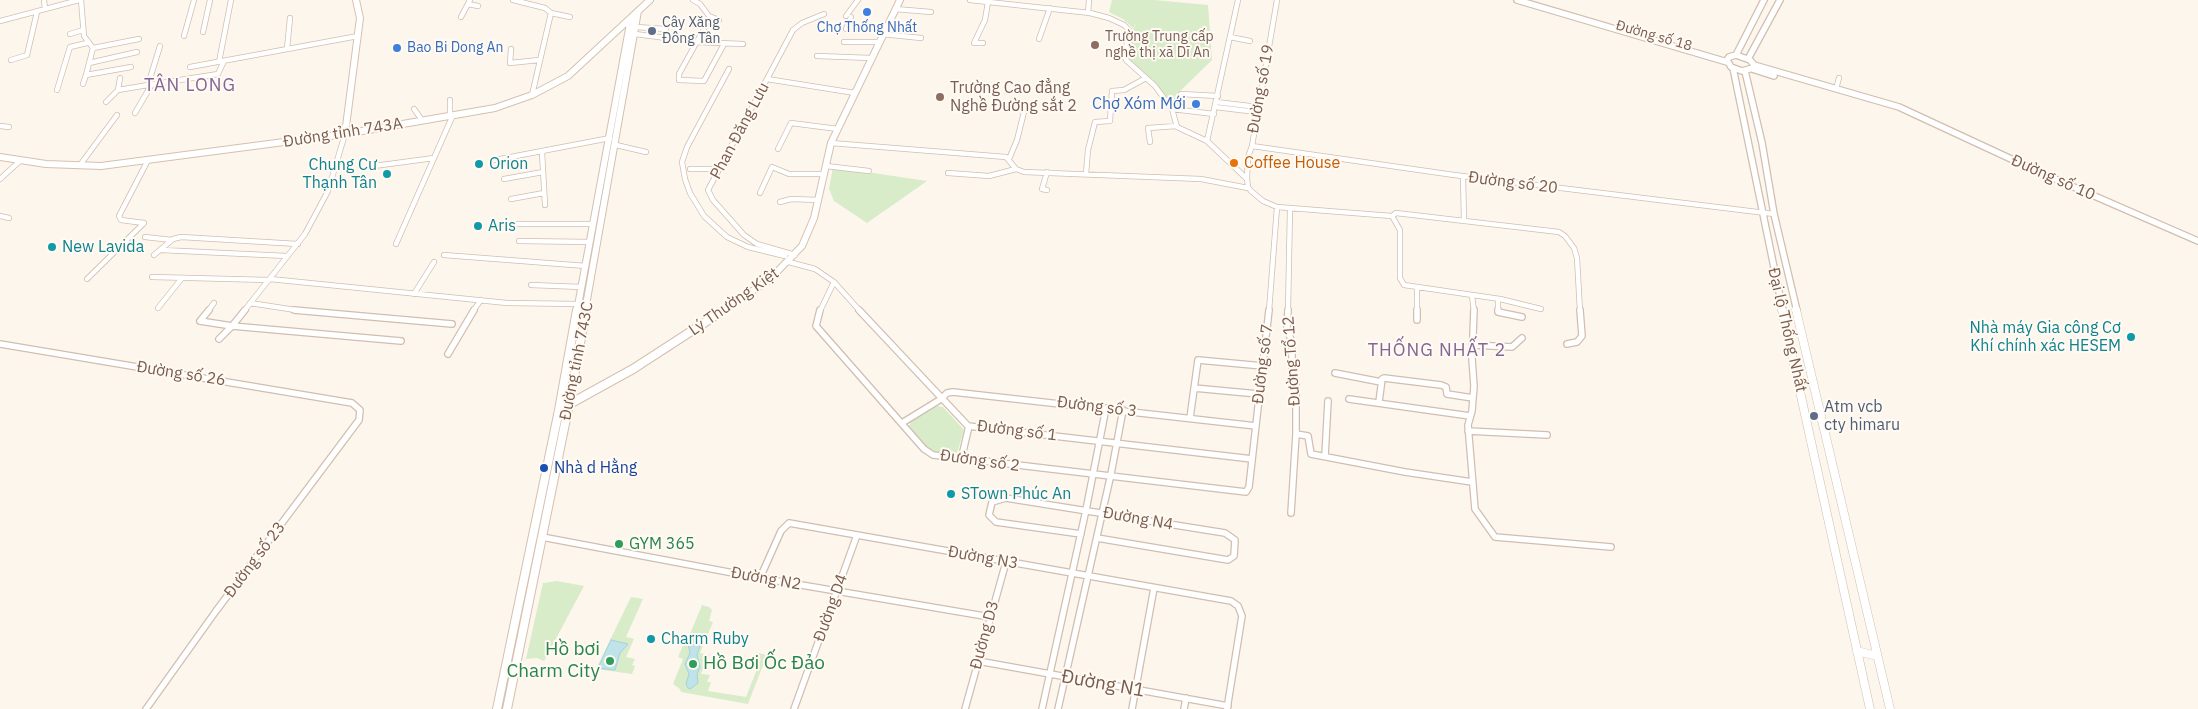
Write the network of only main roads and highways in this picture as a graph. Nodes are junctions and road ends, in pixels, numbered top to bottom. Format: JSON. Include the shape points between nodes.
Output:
{"nodes":[{"id":1,"x":356,"y":0,"type":"edge"},
{"id":2,"x":650,"y":0,"type":"edge"},
{"id":3,"x":900,"y":0,"type":"edge"},
{"id":4,"x":638,"y":11,"type":"junction"},
{"id":5,"x":631,"y":18,"type":"junction"},
{"id":6,"x":620,"y":28,"type":"junction"},
{"id":7,"x":634,"y":28,"type":"junction"},
{"id":8,"x":345,"y":134,"type":"junction"},
{"id":9,"x":0,"y":157,"type":"edge"},
{"id":10,"x":569,"y":404,"type":"junction"},
{"id":11,"x":559,"y":410,"type":"junction"},
{"id":12,"x":542,"y":537,"type":"junction"},
{"id":13,"x":532,"y":538,"type":"junction"},
{"id":14,"x":514,"y":676,"type":"junction"},
{"id":15,"x":503,"y":678,"type":"junction"},
{"id":16,"x":497,"y":709,"type":"edge"},
{"id":17,"x":507,"y":709,"type":"edge"}],
"edges":[{"from":1,"to":8,"type":"main road","via":[[360,18]]},
{"from":2,"to":4,"type":"main road","name":"Đường tỉnh 743A"},
{"from":3,"to":10,"type":"main road","name":"Lý Thường Kiệt","via":[[831,143],[819,200],[807,236],[792,258],[769,280],[708,321],[633,369]]},
{"from":4,"to":5,"type":"main road","name":"Đường tỉnh 743A"},
{"from":4,"to":7,"type":"main road","name":"Đường tỉnh 743C"},
{"from":5,"to":6,"type":"main road","name":"Đường tỉnh 743A"},
{"from":5,"to":7,"type":"main road","name":"Đường tỉnh 743C"},
{"from":6,"to":7,"type":"main road"},
{"from":6,"to":8,"type":"main road","name":"Đường tỉnh 743A","via":[[568,76],[532,95],[496,108]]},
{"from":7,"to":10,"type":"main road","name":"Đường tỉnh 743C"},
{"from":7,"to":11,"type":"main road","name":"Đường tỉnh 743C"},
{"from":8,"to":9,"type":"main road","name":"Đường tỉnh 743A","via":[[101,166],[46,164]]},
{"from":10,"to":11,"type":"main road","name":"Lý Thường Kiệt"},
{"from":10,"to":12,"type":"main road","name":"Đường tỉnh 743C"},
{"from":11,"to":13,"type":"main road","name":"Đường tỉnh 743C"},
{"from":12,"to":13,"type":"main road"},
{"from":12,"to":14,"type":"main road","name":"Đường tỉnh 743C"},
{"from":13,"to":15,"type":"main road","name":"Đường tỉnh 743C"},
{"from":14,"to":15,"type":"main road"},
{"from":14,"to":17,"type":"main road","name":"Đường tỉnh 743C"},
{"from":15,"to":16,"type":"main road","name":"Đường tỉnh 743C"}]}
